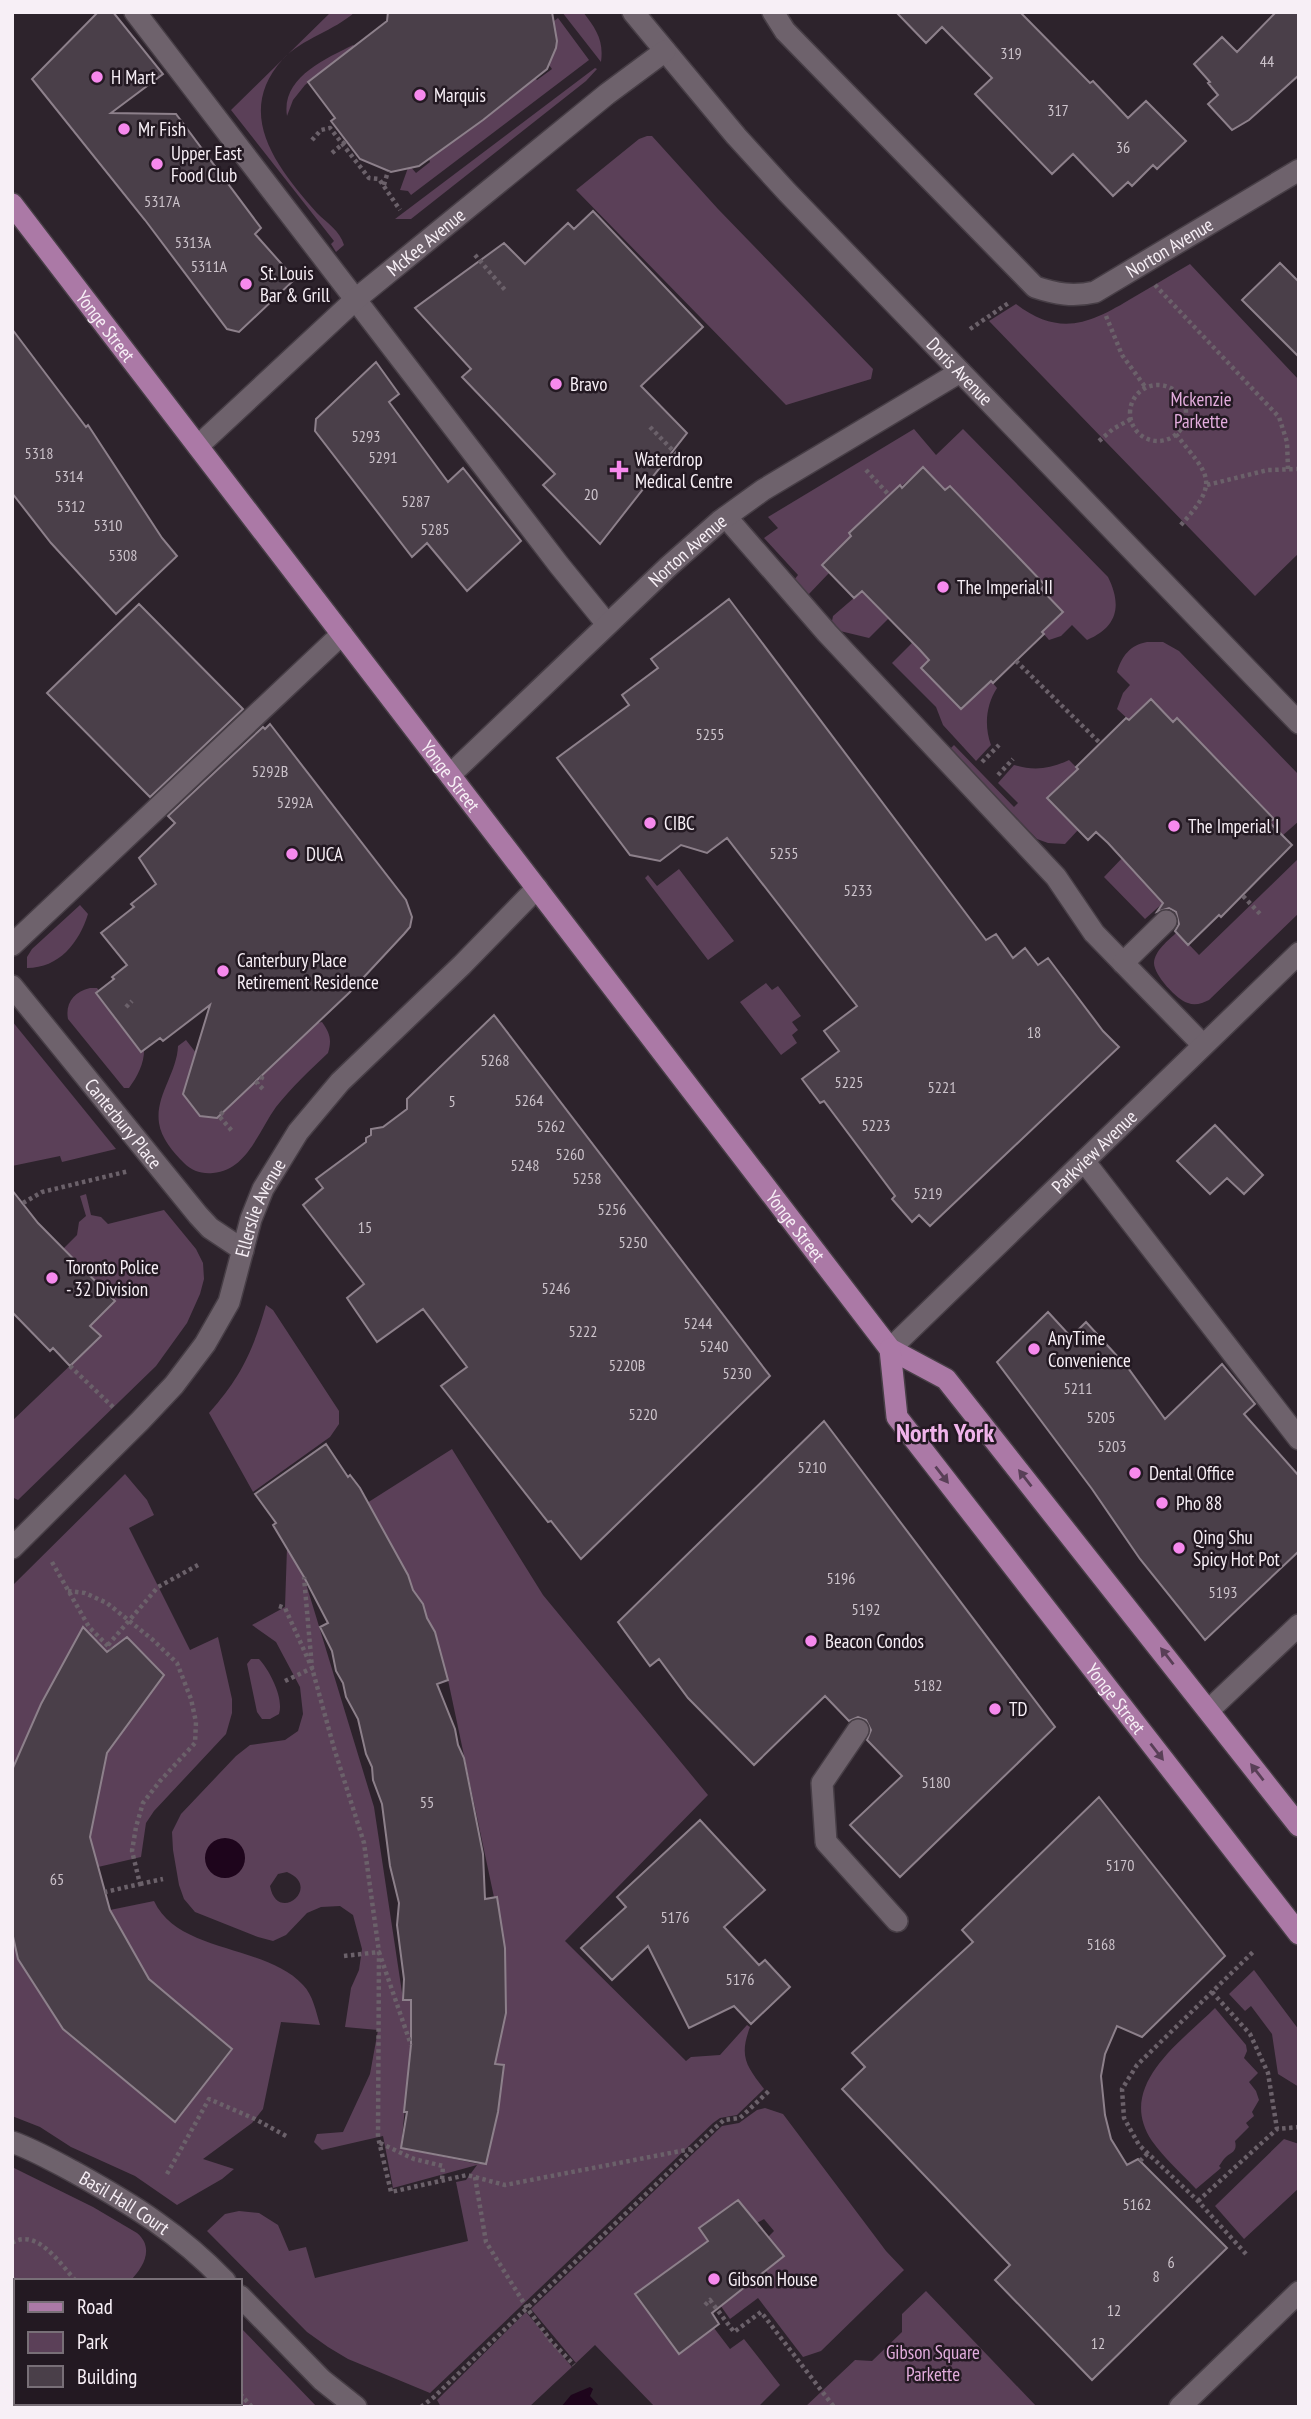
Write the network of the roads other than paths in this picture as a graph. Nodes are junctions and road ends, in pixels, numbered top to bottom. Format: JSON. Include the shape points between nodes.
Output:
{"nodes":[{"id":1,"x":135,"y":12,"type":"edge"},
{"id":2,"x":633,"y":12,"type":"edge"},
{"id":3,"x":774,"y":12,"type":"edge"},
{"id":4,"x":665,"y":51,"type":"junction"},
{"id":5,"x":1299,"y":170,"type":"edge"},
{"id":6,"x":12,"y":204,"type":"edge"},
{"id":7,"x":356,"y":299,"type":"junction"},
{"id":8,"x":960,"y":372,"type":"junction"},
{"id":9,"x":198,"y":446,"type":"junction"},
{"id":10,"x":726,"y":517,"type":"junction"},
{"id":11,"x":607,"y":624,"type":"junction"},
{"id":12,"x":342,"y":634,"type":"junction"},
{"id":13,"x":1299,"y":723,"type":"edge"},
{"id":14,"x":450,"y":775,"type":"junction"},
{"id":15,"x":537,"y":888,"type":"junction"},
{"id":16,"x":1166,"y":921,"type":"dead end"},
{"id":17,"x":12,"y":945,"type":"edge"},
{"id":18,"x":1299,"y":953,"type":"edge"},
{"id":19,"x":1123,"y":963,"type":"junction"},
{"id":20,"x":12,"y":986,"type":"edge"},
{"id":21,"x":1203,"y":1045,"type":"junction"},
{"id":22,"x":1084,"y":1161,"type":"junction"},
{"id":23,"x":243,"y":1250,"type":"junction"},
{"id":24,"x":890,"y":1349,"type":"junction"},
{"id":25,"x":1299,"y":1439,"type":"edge"},
{"id":26,"x":12,"y":1548,"type":"edge"},
{"id":27,"x":1299,"y":1625,"type":"edge"},
{"id":28,"x":1209,"y":1710,"type":"junction"},
{"id":29,"x":858,"y":1730,"type":"dead end"},
{"id":30,"x":1299,"y":1826,"type":"edge"},
{"id":31,"x":897,"y":1922,"type":"dead end"},
{"id":32,"x":1299,"y":1934,"type":"edge"},
{"id":33,"x":12,"y":2142,"type":"edge"},
{"id":34,"x":223,"y":2279,"type":"edge"},
{"id":35,"x":1299,"y":2292,"type":"edge"},
{"id":36,"x":242,"y":2298,"type":"edge"},
{"id":37,"x":356,"y":2407,"type":"edge"},
{"id":38,"x":1180,"y":2407,"type":"edge"}],
"edges":[{"from":1,"to":7,"type":"street"},
{"from":2,"to":4,"type":"street","name":"Doris Avenue"},
{"from":3,"to":5,"type":"street","name":"Norton Avenue","via":[[785,32],[1035,287],[1065,295],[1095,292]]},
{"from":4,"to":7,"type":"street","name":"McKee Avenue"},
{"from":4,"to":8,"type":"street","name":"Doris Avenue","via":[[779,183]]},
{"from":6,"to":9,"type":"main road","name":"Yonge Street"},
{"from":7,"to":9,"type":"street","name":"McKee Avenue"},
{"from":7,"to":11,"type":"street"},
{"from":8,"to":10,"type":"street","name":"Norton Avenue","via":[[769,486]]},
{"from":8,"to":13,"type":"street","name":"Doris Avenue"},
{"from":9,"to":12,"type":"main road","name":"Yonge Street"},
{"from":10,"to":11,"type":"street","name":"Norton Avenue"},
{"from":10,"to":19,"type":"street","via":[[827,633],[1056,877],[1094,933]]},
{"from":11,"to":14,"type":"street","name":"Norton Avenue"},
{"from":12,"to":14,"type":"main road","name":"Yonge Street"},
{"from":12,"to":17,"type":"street"},
{"from":14,"to":15,"type":"main road","name":"Yonge Street"},
{"from":15,"to":23,"type":"street","name":"Ellerslie Avenue","via":[[311,1115],[263,1189]]},
{"from":15,"to":24,"type":"main road","name":"Yonge Street"},
{"from":16,"to":19,"type":"street"},
{"from":18,"to":21,"type":"street","name":"Parkview Avenue"},
{"from":19,"to":21,"type":"street"},
{"from":20,"to":23,"type":"street","name":"Canterbury Place","via":[[210,1228]]},
{"from":21,"to":22,"type":"street","name":"Parkview Avenue"},
{"from":22,"to":24,"type":"street","name":"Parkview Avenue"},
{"from":22,"to":25,"type":"street"},
{"from":23,"to":26,"type":"street","name":"Ellerslie Avenue","via":[[233,1291],[218,1324],[182,1375]]},
{"from":28,"to":24,"type":"main road","name":"Yonge Street","one_way":true,"via":[[946,1379]]},
{"from":24,"to":32,"type":"main road","name":"Yonge Street","one_way":true,"via":[[897,1417]]},
{"from":27,"to":28,"type":"street"},
{"from":30,"to":28,"type":"main road","name":"Yonge Street","one_way":true},
{"from":29,"to":31,"type":"street","via":[[822,1783],[826,1842]]},
{"from":33,"to":34,"type":"street","name":"Basil Hall Court","via":[[137,2207],[184,2241]]},
{"from":35,"to":38,"type":"street"},
{"from":36,"to":37,"type":"street","via":[[322,2380]]}]}
